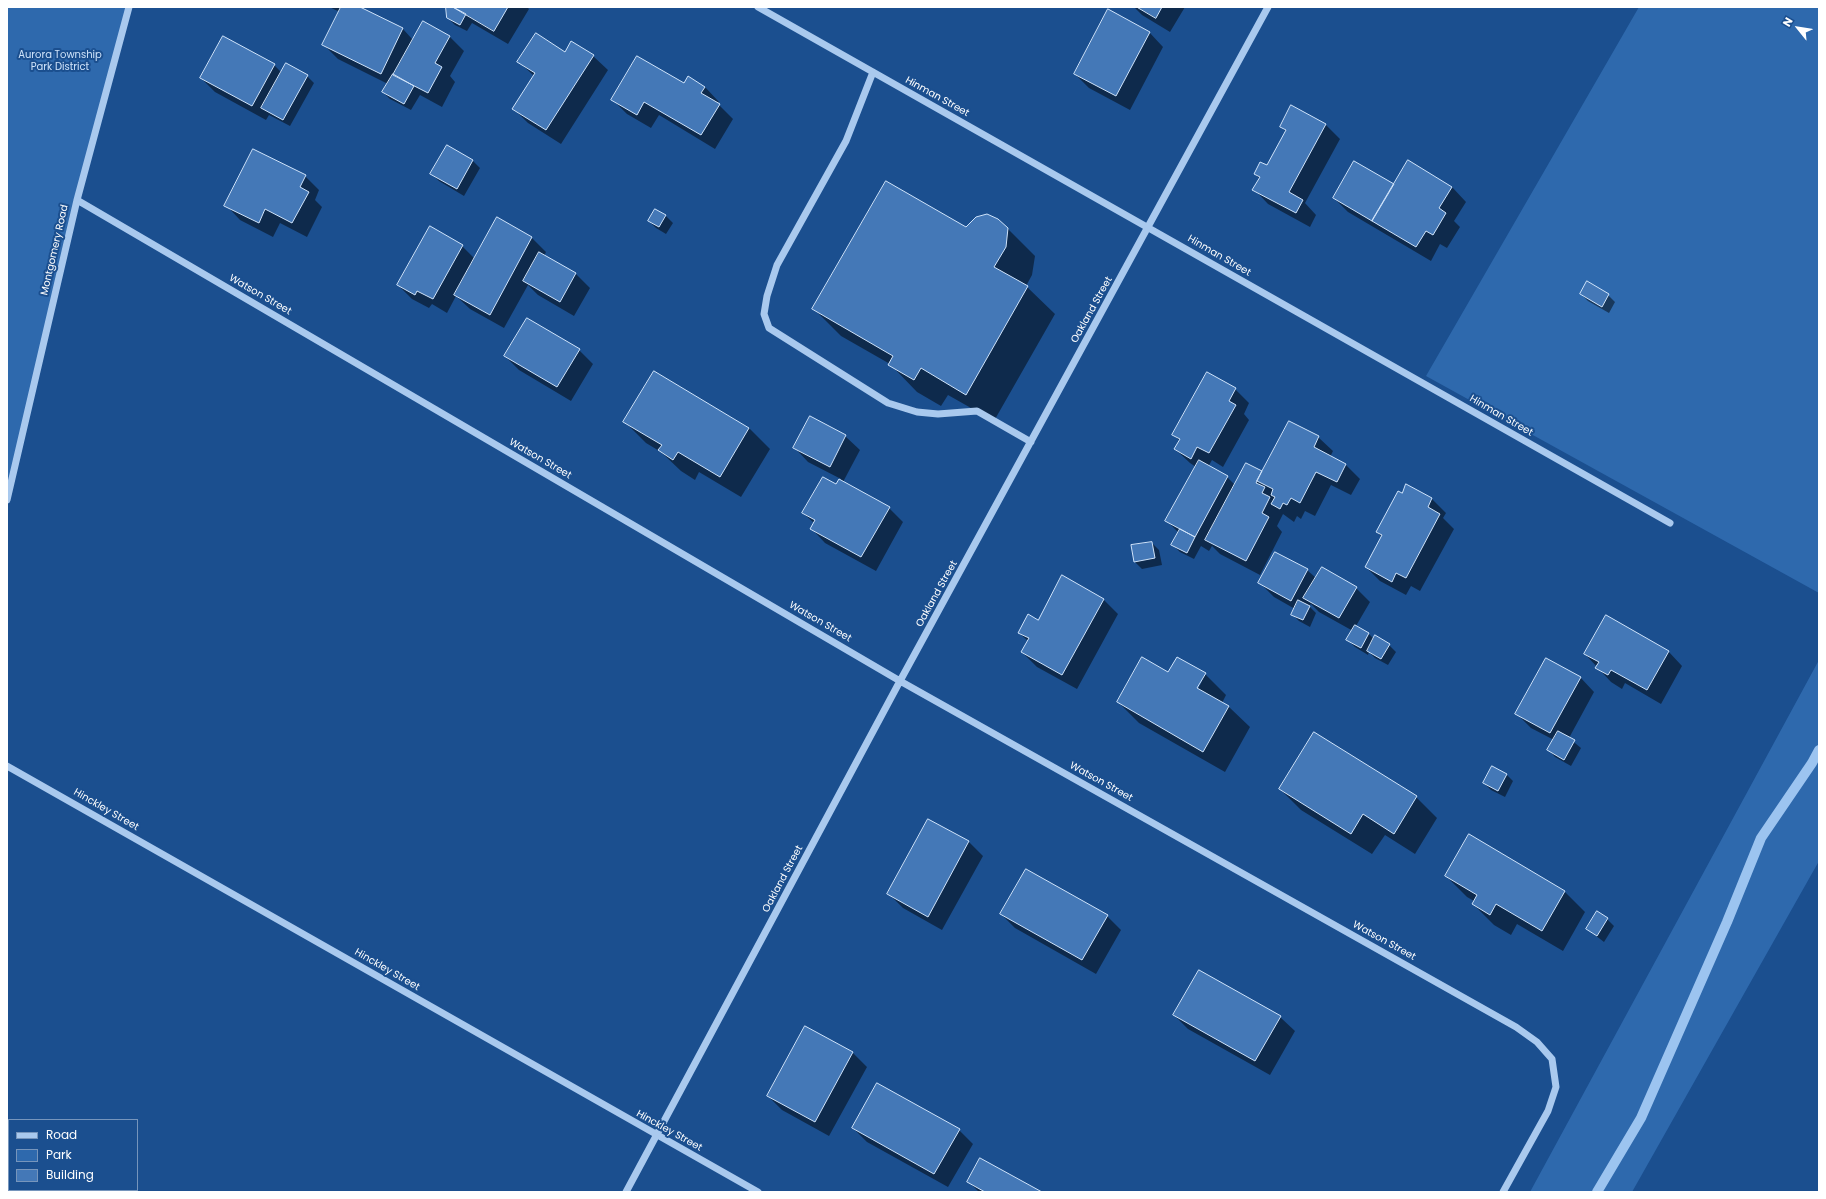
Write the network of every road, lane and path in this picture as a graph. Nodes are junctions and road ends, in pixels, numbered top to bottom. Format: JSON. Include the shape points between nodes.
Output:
{"nodes":[{"id":1,"x":129,"y":7,"type":"edge"},
{"id":2,"x":758,"y":7,"type":"edge"},
{"id":3,"x":1268,"y":7,"type":"edge"},
{"id":4,"x":873,"y":72,"type":"junction"},
{"id":5,"x":77,"y":200,"type":"junction"},
{"id":6,"x":1148,"y":227,"type":"junction"},
{"id":7,"x":1031,"y":442,"type":"junction"},
{"id":8,"x":7,"y":500,"type":"edge"},
{"id":9,"x":1670,"y":523,"type":"dead end"},
{"id":10,"x":900,"y":681,"type":"junction"},
{"id":11,"x":7,"y":766,"type":"edge"},
{"id":12,"x":657,"y":1135,"type":"junction"},
{"id":13,"x":626,"y":1192,"type":"edge"},
{"id":14,"x":758,"y":1192,"type":"edge"},
{"id":15,"x":1504,"y":1192,"type":"edge"}],
"edges":[{"from":1,"to":5,"type":"street","name":"Montgomery Road"},
{"from":2,"to":4,"type":"street","name":"Hinman Street"},
{"from":3,"to":6,"type":"street","name":"Oakland Street"},
{"from":4,"to":6,"type":"street","name":"Hinman Street"},
{"from":4,"to":7,"type":"street","via":[[846,141],[776,265],[766,296],[764,314],[769,328],[888,403],[917,412],[938,414],[977,411]]},
{"from":5,"to":8,"type":"street","name":"Montgomery Road"},
{"from":5,"to":10,"type":"street","name":"Watson Street"},
{"from":6,"to":7,"type":"street","name":"Oakland Street"},
{"from":6,"to":9,"type":"street","name":"Hinman Street"},
{"from":7,"to":10,"type":"street","name":"Oakland Street"},
{"from":10,"to":12,"type":"street","name":"Oakland Street"},
{"from":10,"to":15,"type":"street","name":"Watson Street","via":[[1516,1027],[1536,1042],[1552,1059],[1556,1087],[1548,1111]]},
{"from":11,"to":12,"type":"street","name":"Hinckley Street"},
{"from":12,"to":13,"type":"street","name":"Oakland Street"},
{"from":12,"to":14,"type":"street","name":"Hinckley Street"}]}
